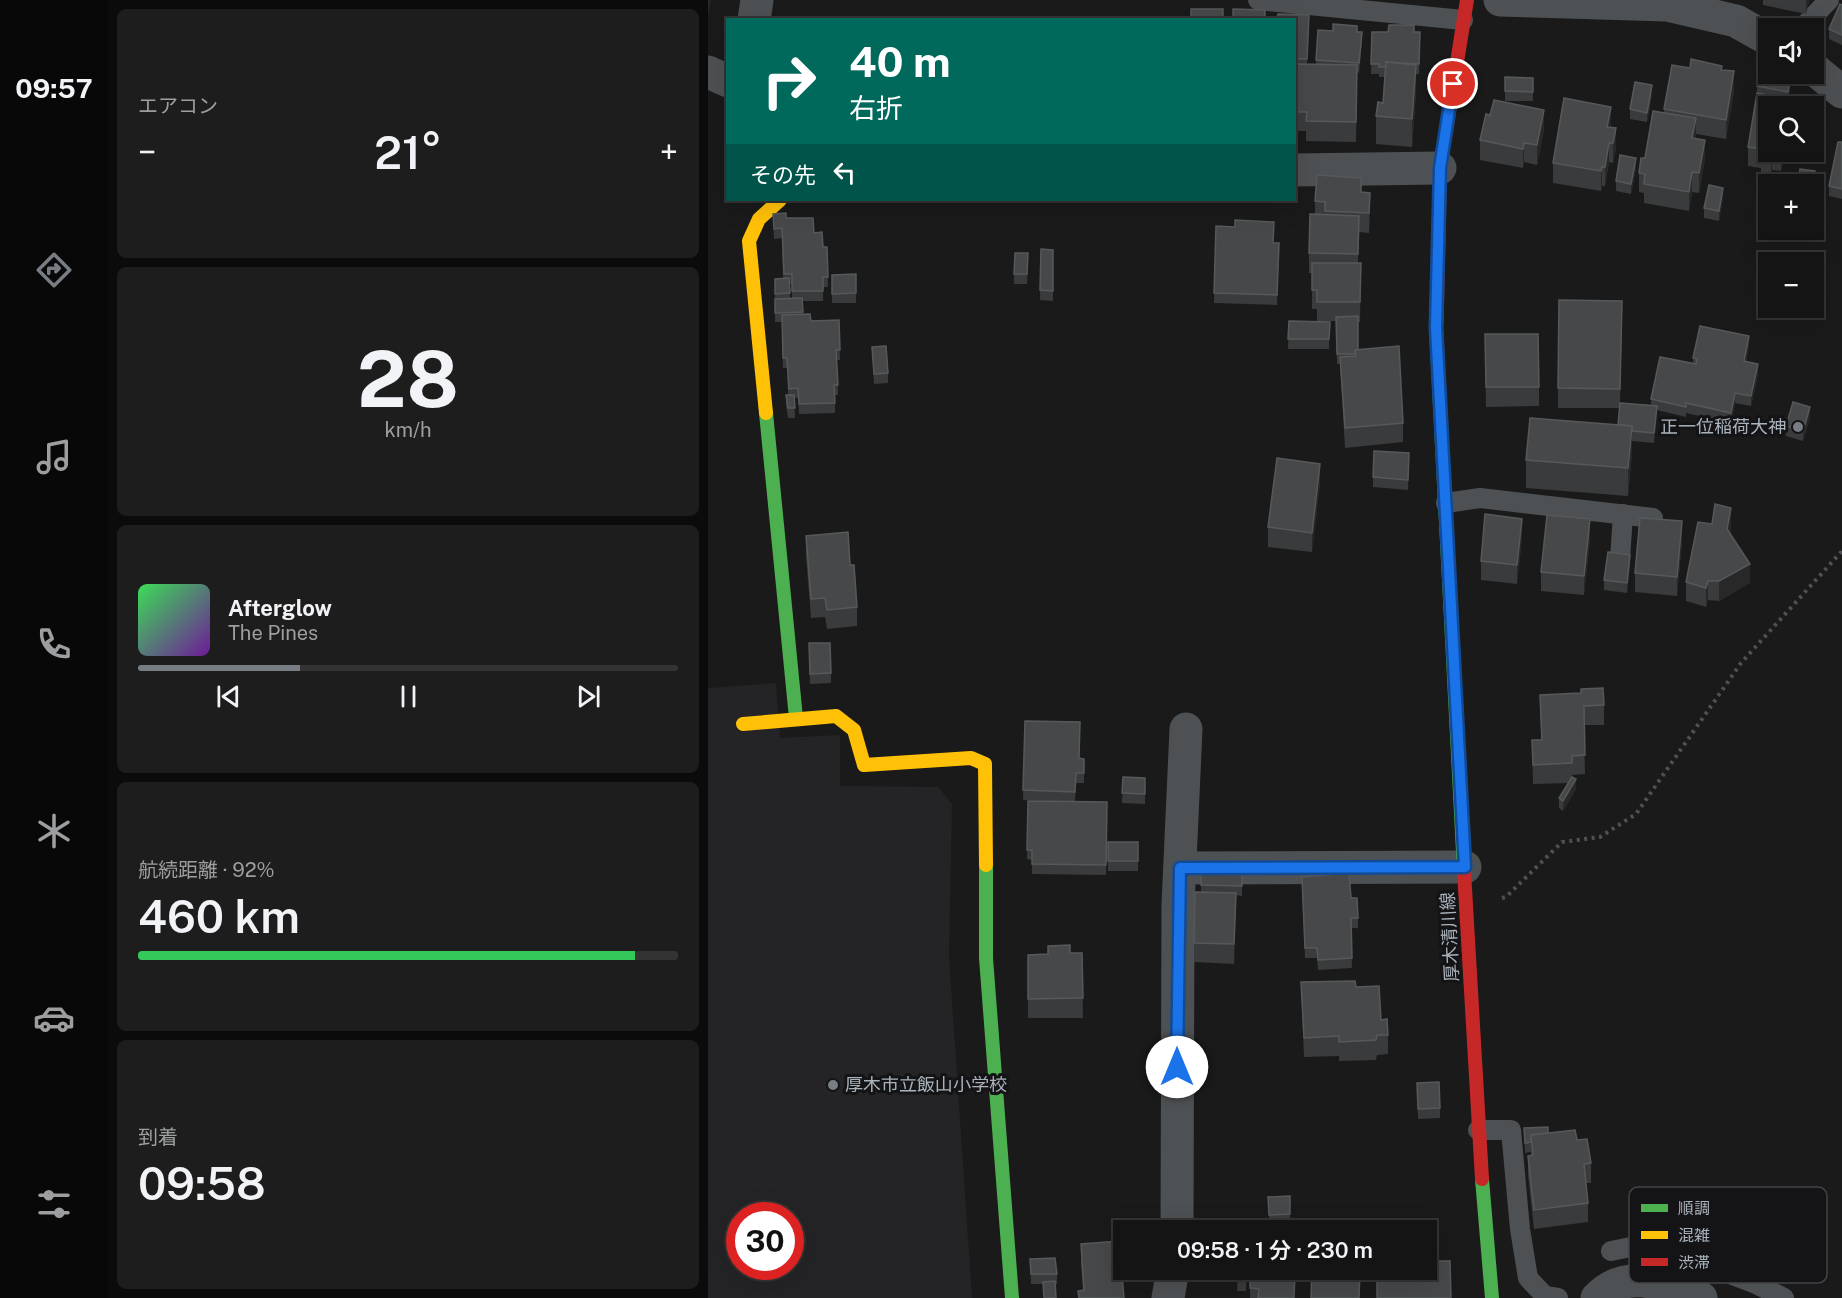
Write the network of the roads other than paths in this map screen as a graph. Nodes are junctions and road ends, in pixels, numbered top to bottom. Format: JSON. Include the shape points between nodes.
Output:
{"nodes":[{"id":1,"x":757,"y":0,"type":"edge"},
{"id":2,"x":1258,"y":0,"type":"edge"},
{"id":3,"x":1467,"y":0,"type":"edge"},
{"id":4,"x":1500,"y":0,"type":"edge"},
{"id":5,"x":1829,"y":0,"type":"edge"},
{"id":6,"x":754,"y":18,"type":"edge"},
{"id":7,"x":1812,"y":18,"type":"edge"},
{"id":8,"x":1463,"y":20,"type":"junction"},
{"id":9,"x":1758,"y":33,"type":"edge"},
{"id":10,"x":708,"y":72,"type":"edge"},
{"id":11,"x":1824,"y":77,"type":"edge"},
{"id":12,"x":726,"y":80,"type":"edge"},
{"id":13,"x":1842,"y":92,"type":"edge"},
{"id":14,"x":1440,"y":168,"type":"junction"},
{"id":15,"x":1296,"y":170,"type":"edge"},
{"id":16,"x":779,"y":201,"type":"edge"},
{"id":17,"x":1446,"y":503,"type":"junction"},
{"id":18,"x":1623,"y":514,"type":"junction"},
{"id":19,"x":1653,"y":518,"type":"edge"},
{"id":20,"x":1620,"y":559,"type":"edge"},
{"id":21,"x":796,"y":718,"type":"junction"},
{"id":22,"x":743,"y":724,"type":"dead end"},
{"id":23,"x":1186,"y":729,"type":"dead end"},
{"id":24,"x":1465,"y":867,"type":"junction"},
{"id":25,"x":1180,"y":868,"type":"junction"},
{"id":26,"x":1478,"y":1130,"type":"junction"},
{"id":27,"x":1177,"y":1220,"type":"edge"},
{"id":28,"x":1629,"y":1247,"type":"edge"},
{"id":29,"x":1611,"y":1251,"type":"dead end"},
{"id":30,"x":1171,"y":1280,"type":"edge"},
{"id":31,"x":1629,"y":1281,"type":"edge"},
{"id":32,"x":1657,"y":1283,"type":"edge"},
{"id":33,"x":1753,"y":1283,"type":"edge"},
{"id":34,"x":1012,"y":1298,"type":"edge"},
{"id":35,"x":1168,"y":1298,"type":"edge"},
{"id":36,"x":1492,"y":1298,"type":"edge"},
{"id":37,"x":1558,"y":1298,"type":"edge"},
{"id":38,"x":1597,"y":1298,"type":"edge"},
{"id":39,"x":1701,"y":1298,"type":"edge"},
{"id":40,"x":1784,"y":1298,"type":"edge"}],
"edges":[{"from":1,"to":6,"type":"street"},
{"from":2,"to":8,"type":"lane"},
{"from":3,"to":8,"type":"street","name":"厚木清川線"},
{"from":4,"to":9,"type":"street","via":[[1667,5],[1736,21]]},
{"from":5,"to":7,"type":"lane"},
{"from":8,"to":14,"type":"street","name":"厚木清川線"},
{"from":10,"to":12,"type":"street"},
{"from":11,"to":13,"type":"street"},
{"from":14,"to":15,"type":"street"},
{"from":14,"to":17,"type":"street","name":"厚木清川線","via":[[1436,328]]},
{"from":16,"to":21,"type":"street","via":[[759,219],[749,241]]},
{"from":17,"to":18,"type":"lane","via":[[1480,498]]},
{"from":17,"to":24,"type":"street","name":"厚木清川線"},
{"from":18,"to":19,"type":"lane"},
{"from":18,"to":20,"type":"lane"},
{"from":21,"to":22,"type":"street"},
{"from":21,"to":34,"type":"street","via":[[837,716],[854,730],[864,765],[972,758],[985,764],[986,958]]},
{"from":23,"to":25,"type":"street"},
{"from":24,"to":25,"type":"street"},
{"from":24,"to":26,"type":"street","name":"厚木清川線"},
{"from":25,"to":27,"type":"street"},
{"from":26,"to":36,"type":"street","name":"厚木清川線"},
{"from":26,"to":37,"type":"lane","via":[[1511,1130],[1527,1278],[1545,1296]]},
{"from":28,"to":29,"type":"lane"},
{"from":30,"to":35,"type":"street"},
{"from":31,"to":38,"type":"street","via":[[1605,1289]]},
{"from":32,"to":39,"type":"street"},
{"from":33,"to":40,"type":"lane"}]}
